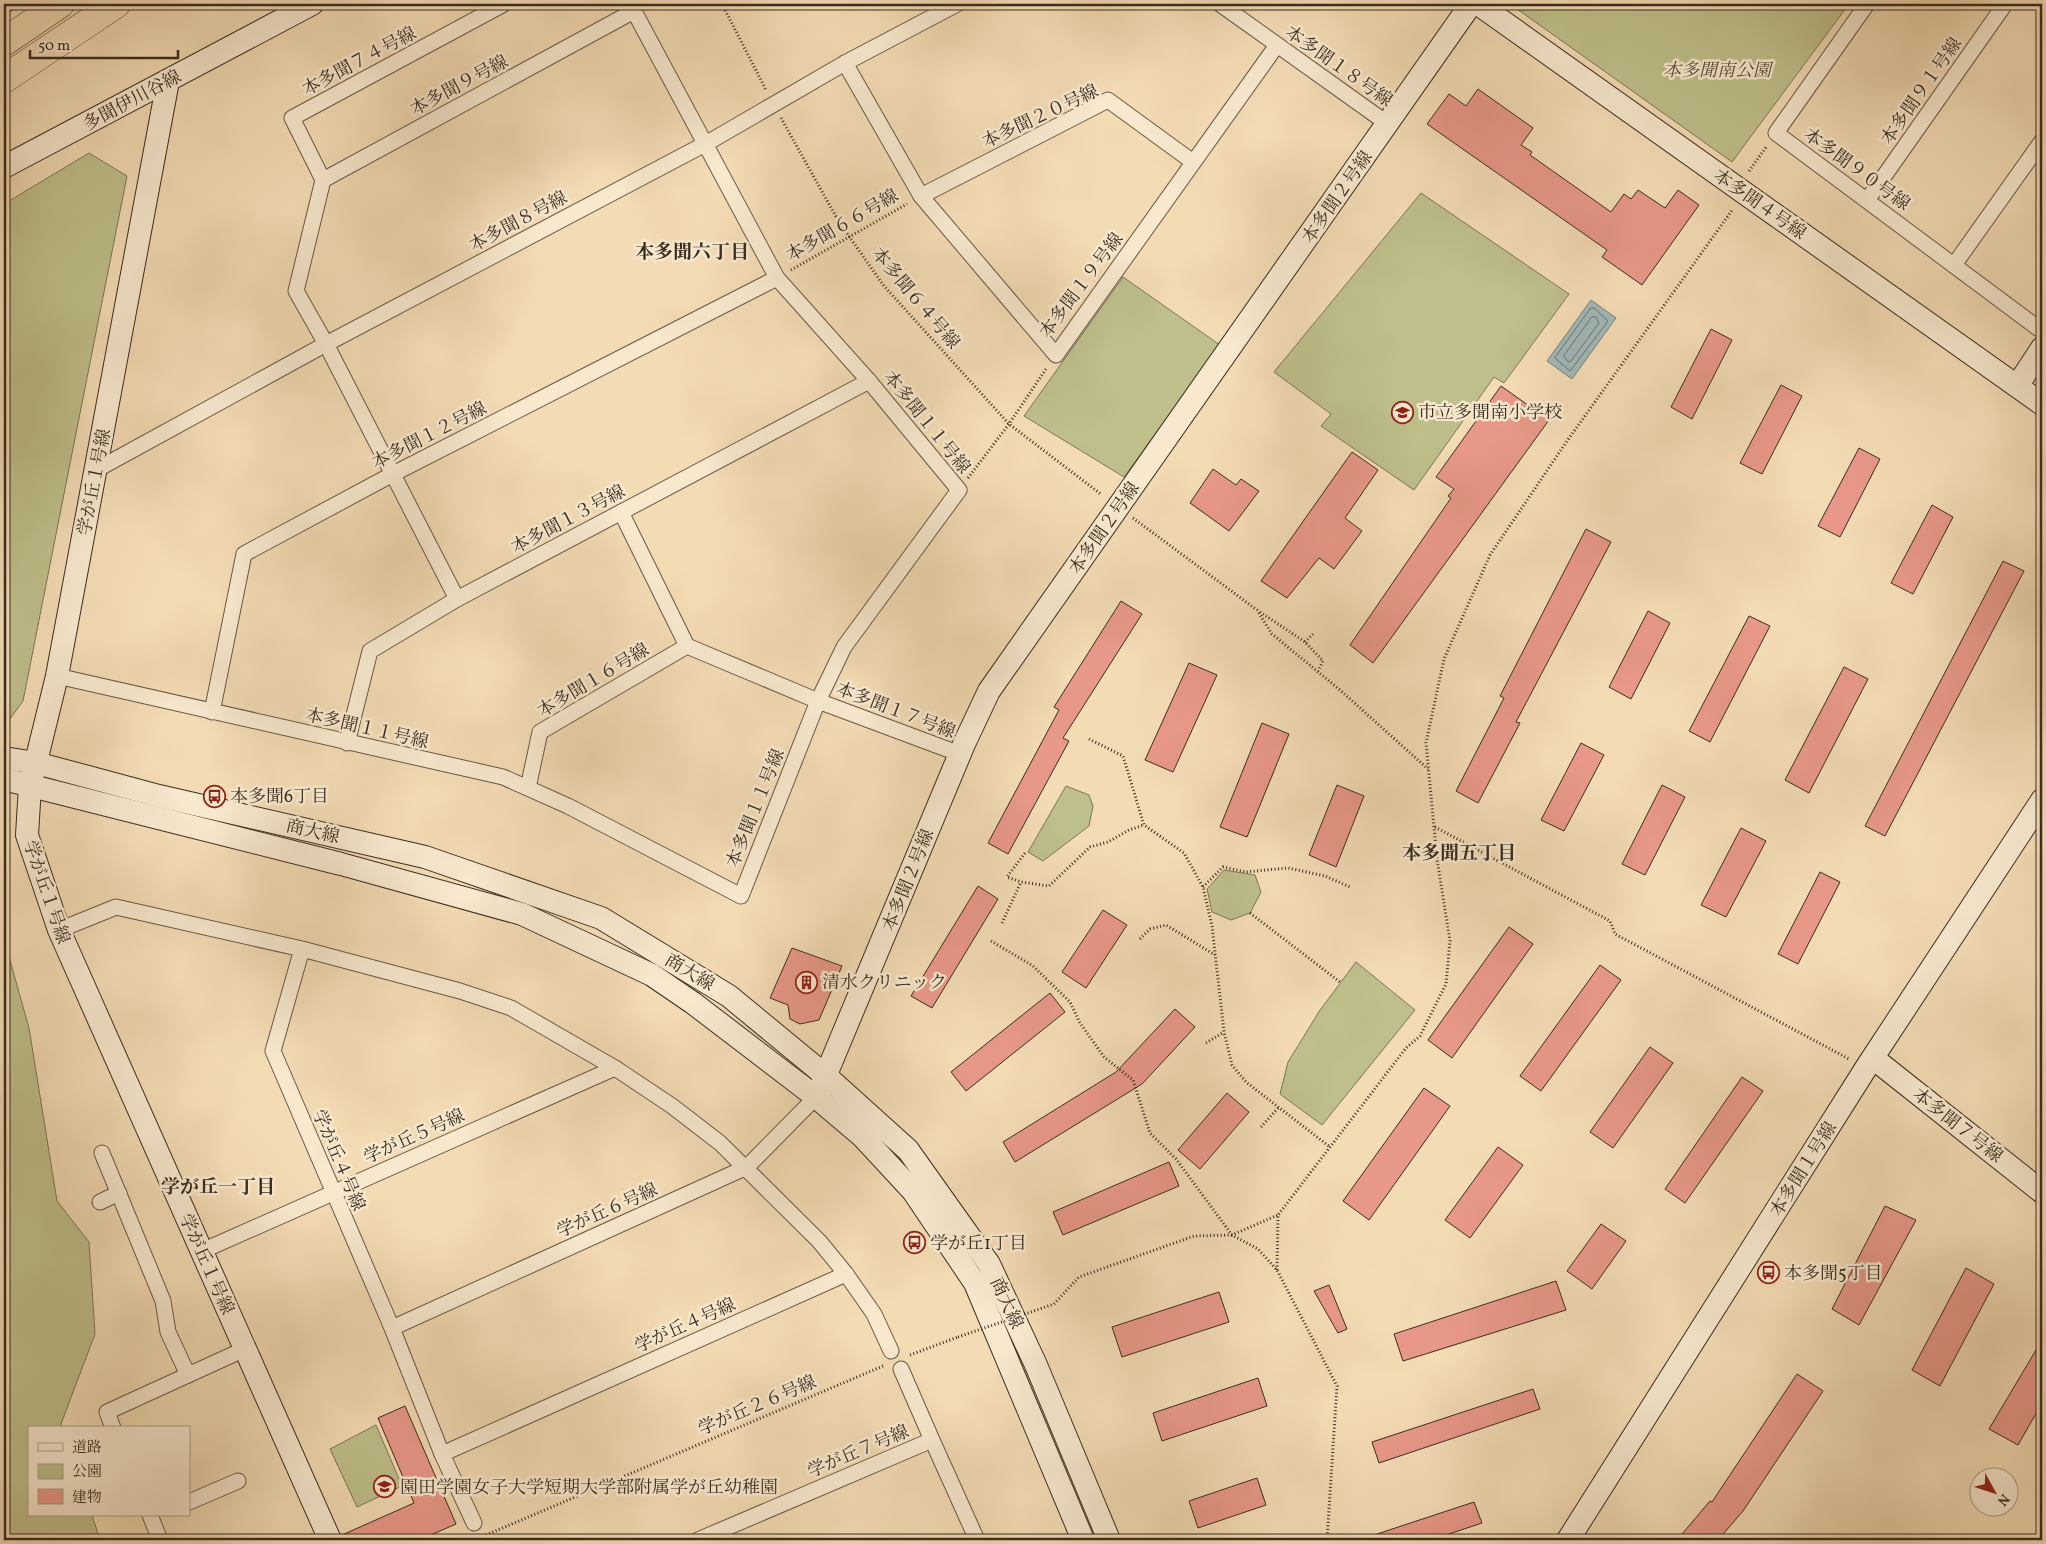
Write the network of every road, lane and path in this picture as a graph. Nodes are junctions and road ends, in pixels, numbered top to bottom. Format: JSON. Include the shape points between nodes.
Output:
{"nodes":[{"id":1,"x":7,"y":4,"type":"edge"},
{"id":2,"x":60,"y":4,"type":"edge"},
{"id":3,"x":116,"y":4,"type":"edge"},
{"id":4,"x":312,"y":4,"type":"edge"},
{"id":5,"x":504,"y":4,"type":"edge"},
{"id":6,"x":722,"y":4,"type":"edge"},
{"id":7,"x":957,"y":4,"type":"edge"},
{"id":8,"x":1220,"y":4,"type":"edge"},
{"id":9,"x":1471,"y":4,"type":"edge"},
{"id":10,"x":1478,"y":4,"type":"edge"},
{"id":11,"x":1867,"y":4,"type":"edge"},
{"id":12,"x":2005,"y":4,"type":"edge"},
{"id":13,"x":4,"y":6,"type":"edge"},
{"id":14,"x":632,"y":7,"type":"edge"},
{"id":15,"x":4,"y":42,"type":"edge"},
{"id":16,"x":1277,"y":45,"type":"junction"},
{"id":17,"x":845,"y":63,"type":"junction"},
{"id":18,"x":4,"y":79,"type":"edge"},
{"id":19,"x":168,"y":82,"type":"junction"},
{"id":20,"x":773,"y":104,"type":"junction"},
{"id":21,"x":1388,"y":124,"type":"junction"},
{"id":22,"x":1776,"y":133,"type":"junction"},
{"id":23,"x":2042,"y":141,"type":"edge"},
{"id":24,"x":707,"y":143,"type":"junction"},
{"id":25,"x":1193,"y":162,"type":"junction"},
{"id":26,"x":4,"y":167,"type":"edge"},
{"id":27,"x":323,"y":180,"type":"junction"},
{"id":28,"x":1741,"y":191,"type":"junction"},
{"id":29,"x":921,"y":196,"type":"junction"},
{"id":30,"x":1868,"y":199,"type":"junction"},
{"id":31,"x":850,"y":238,"type":"junction"},
{"id":32,"x":1954,"y":265,"type":"junction"},
{"id":33,"x":777,"y":278,"type":"junction"},
{"id":34,"x":2042,"y":331,"type":"edge"},
{"id":35,"x":326,"y":344,"type":"junction"},
{"id":36,"x":2042,"y":348,"type":"edge"},
{"id":37,"x":1056,"y":354,"type":"junction"},
{"id":38,"x":869,"y":381,"type":"junction"},
{"id":39,"x":2017,"y":386,"type":"junction"},
{"id":40,"x":2042,"y":404,"type":"edge"},
{"id":41,"x":1009,"y":424,"type":"junction"},
{"id":42,"x":96,"y":470,"type":"junction"},
{"id":43,"x":393,"y":474,"type":"junction"},
{"id":44,"x":959,"y":490,"type":"junction"},
{"id":45,"x":1119,"y":508,"type":"junction"},
{"id":46,"x":621,"y":512,"type":"junction"},
{"id":47,"x":457,"y":599,"type":"junction"},
{"id":48,"x":1257,"y":610,"type":"junction"},
{"id":49,"x":1313,"y":634,"type":"dead end"},
{"id":50,"x":1305,"y":642,"type":"junction"},
{"id":51,"x":688,"y":646,"type":"junction"},
{"id":52,"x":1318,"y":671,"type":"junction"},
{"id":53,"x":57,"y":676,"type":"junction"},
{"id":54,"x":818,"y":701,"type":"junction"},
{"id":55,"x":212,"y":712,"type":"junction"},
{"id":56,"x":1089,"y":739,"type":"dead end"},
{"id":57,"x":346,"y":743,"type":"junction"},
{"id":58,"x":960,"y":754,"type":"junction"},
{"id":59,"x":4,"y":758,"type":"edge"},
{"id":60,"x":36,"y":763,"type":"junction"},
{"id":61,"x":1428,"y":770,"type":"junction"},
{"id":62,"x":4,"y":779,"type":"edge"},
{"id":63,"x":30,"y":786,"type":"junction"},
{"id":64,"x":528,"y":788,"type":"junction"},
{"id":65,"x":2042,"y":800,"type":"edge"},
{"id":66,"x":1144,"y":825,"type":"junction"},
{"id":67,"x":1434,"y":827,"type":"junction"},
{"id":68,"x":1025,"y":853,"type":"dead end"},
{"id":69,"x":1021,"y":882,"type":"junction"},
{"id":70,"x":1203,"y":887,"type":"junction"},
{"id":71,"x":1350,"y":887,"type":"dead end"},
{"id":72,"x":1250,"y":913,"type":"dead end"},
{"id":73,"x":1002,"y":923,"type":"dead end"},
{"id":74,"x":59,"y":930,"type":"junction"},
{"id":75,"x":1140,"y":939,"type":"dead end"},
{"id":76,"x":991,"y":941,"type":"dead end"},
{"id":77,"x":302,"y":949,"type":"junction"},
{"id":78,"x":1215,"y":955,"type":"junction"},
{"id":79,"x":1340,"y":982,"type":"dead end"},
{"id":80,"x":1224,"y":1032,"type":"junction"},
{"id":81,"x":1206,"y":1043,"type":"dead end"},
{"id":82,"x":1870,"y":1063,"type":"junction"},
{"id":83,"x":615,"y":1068,"type":"junction"},
{"id":84,"x":826,"y":1076,"type":"junction"},
{"id":85,"x":816,"y":1096,"type":"junction"},
{"id":86,"x":1279,"y":1107,"type":"junction"},
{"id":87,"x":1261,"y":1127,"type":"dead end"},
{"id":88,"x":1330,"y":1147,"type":"junction"},
{"id":89,"x":102,"y":1153,"type":"dead end"},
{"id":90,"x":747,"y":1167,"type":"junction"},
{"id":91,"x":332,"y":1192,"type":"junction"},
{"id":92,"x":2042,"y":1192,"type":"edge"},
{"id":93,"x":119,"y":1193,"type":"junction"},
{"id":94,"x":100,"y":1202,"type":"dead end"},
{"id":95,"x":1278,"y":1215,"type":"junction"},
{"id":96,"x":1232,"y":1236,"type":"junction"},
{"id":97,"x":202,"y":1251,"type":"junction"},
{"id":98,"x":1277,"y":1270,"type":"junction"},
{"id":99,"x":846,"y":1274,"type":"junction"},
{"id":100,"x":392,"y":1328,"type":"junction"},
{"id":101,"x":245,"y":1349,"type":"junction"},
{"id":102,"x":896,"y":1360,"type":"junction"},
{"id":103,"x":188,"y":1375,"type":"junction"},
{"id":104,"x":112,"y":1426,"type":"edge"},
{"id":105,"x":932,"y":1440,"type":"junction"},
{"id":106,"x":442,"y":1454,"type":"junction"},
{"id":107,"x":238,"y":1480,"type":"dead end"},
{"id":108,"x":190,"y":1502,"type":"edge"},
{"id":109,"x":154,"y":1516,"type":"edge"},
{"id":110,"x":474,"y":1523,"type":"dead end"},
{"id":111,"x":479,"y":1538,"type":"dead end"},
{"id":112,"x":160,"y":1540,"type":"edge"},
{"id":113,"x":330,"y":1540,"type":"edge"},
{"id":114,"x":698,"y":1540,"type":"edge"},
{"id":115,"x":977,"y":1540,"type":"edge"},
{"id":116,"x":1083,"y":1540,"type":"edge"},
{"id":117,"x":1109,"y":1540,"type":"edge"},
{"id":118,"x":1327,"y":1540,"type":"edge"},
{"id":119,"x":1568,"y":1540,"type":"edge"}],
"edges":[{"from":1,"to":13,"type":"street"},
{"from":2,"to":15,"type":"highway"},
{"from":3,"to":18,"type":"highway"},
{"from":4,"to":19,"type":"street","name":"多聞伊川谷線"},
{"from":5,"to":27,"type":"street","name":"本多聞７４号線","via":[[292,118]]},
{"from":6,"to":20,"type":"path","name":"本多聞６４号線"},
{"from":7,"to":17,"type":"street","name":"本多聞８号線"},
{"from":8,"to":16,"type":"street","name":"本多聞１８号線"},
{"from":9,"to":21,"type":"street","name":"本多聞２号線"},
{"from":10,"to":28,"type":"street","name":"本多聞４号線"},
{"from":11,"to":22,"type":"street","name":"本多聞９０号線"},
{"from":12,"to":30,"type":"street","name":"本多聞９１号線"},
{"from":14,"to":24,"type":"street","name":"本多聞９号線"},
{"from":14,"to":27,"type":"street","name":"本多聞９号線"},
{"from":16,"to":21,"type":"street","name":"本多聞１８号線"},
{"from":16,"to":25,"type":"street","name":"本多聞１９号線"},
{"from":17,"to":20,"type":"street","name":"本多聞８号線"},
{"from":17,"to":29,"type":"street","name":"本多聞１９号線"},
{"from":19,"to":26,"type":"street","name":"多聞伊川谷線"},
{"from":19,"to":42,"type":"street","name":"学が丘１号線"},
{"from":20,"to":24,"type":"street","name":"本多聞８号線"},
{"from":20,"to":31,"type":"path","name":"本多聞６４号線"},
{"from":21,"to":45,"type":"street","name":"本多聞２号線"},
{"from":22,"to":28,"type":"path"},
{"from":22,"to":30,"type":"street","name":"本多聞９０号線"},
{"from":23,"to":32,"type":"street"},
{"from":24,"to":33,"type":"street","name":"本多聞１１号線"},
{"from":24,"to":35,"type":"street","name":"本多聞８号線"},
{"from":25,"to":29,"type":"street","name":"本多聞２０号線","via":[[1108,100]]},
{"from":25,"to":37,"type":"street","name":"本多聞１９号線"},
{"from":27,"to":35,"type":"street","via":[[296,291]]},
{"from":28,"to":39,"type":"street","name":"本多聞４号線"},
{"from":28,"to":61,"type":"path","via":[[1490,555],[1444,659],[1426,743]]},
{"from":29,"to":31,"type":"path","name":"本多聞６６号線"},
{"from":29,"to":37,"type":"street","name":"本多聞１９号線"},
{"from":30,"to":32,"type":"street","name":"本多聞９０号線"},
{"from":31,"to":33,"type":"path","name":"本多聞６６号線"},
{"from":31,"to":41,"type":"path","name":"本多聞６４号線","via":[[884,286]]},
{"from":32,"to":34,"type":"street","name":"本多聞９０号線"},
{"from":33,"to":38,"type":"street","name":"本多聞１１号線"},
{"from":33,"to":43,"type":"street","name":"本多聞１２号線"},
{"from":35,"to":42,"type":"street","name":"本多聞８号線"},
{"from":35,"to":43,"type":"street"},
{"from":36,"to":39,"type":"street"},
{"from":37,"to":41,"type":"path"},
{"from":38,"to":44,"type":"street","name":"本多聞１１号線"},
{"from":38,"to":46,"type":"street","name":"本多聞１３号線"},
{"from":39,"to":40,"type":"street","name":"本多聞４号線"},
{"from":41,"to":44,"type":"path"},
{"from":41,"to":45,"type":"path","name":"本多聞６４号線"},
{"from":42,"to":53,"type":"street","name":"学が丘１号線"},
{"from":43,"to":47,"type":"street"},
{"from":43,"to":55,"type":"street","name":"本多聞１２号線","via":[[244,554]]},
{"from":44,"to":54,"type":"street","name":"本多聞１１号線","via":[[844,647]]},
{"from":45,"to":48,"type":"path","name":"本多聞６４号線"},
{"from":45,"to":58,"type":"street","name":"本多聞２号線","via":[[989,691]]},
{"from":46,"to":47,"type":"street","name":"本多聞１３号線"},
{"from":46,"to":51,"type":"street"},
{"from":47,"to":57,"type":"street","name":"本多聞１３号線","via":[[370,652]]},
{"from":48,"to":50,"type":"path","name":"本多聞６４号線"},
{"from":48,"to":52,"type":"path","via":[[1272,634]]},
{"from":49,"to":50,"type":"path"},
{"from":50,"to":52,"type":"path","name":"本多聞６４号線","via":[[1323,661]]},
{"from":51,"to":54,"type":"street","name":"本多聞１７号線"},
{"from":51,"to":64,"type":"street","name":"本多聞１６号線","via":[[540,732]]},
{"from":52,"to":61,"type":"path"},
{"from":53,"to":55,"type":"street","name":"本多聞１１号線"},
{"from":53,"to":60,"type":"street","name":"学が丘１号線"},
{"from":54,"to":58,"type":"street","name":"本多聞１７号線"},
{"from":54,"to":64,"type":"street","name":"本多聞１１号線","via":[[740,896]]},
{"from":55,"to":57,"type":"street","name":"本多聞１１号線"},
{"from":56,"to":66,"type":"path","via":[[1123,756]]},
{"from":57,"to":64,"type":"street","name":"本多聞１１号線","via":[[503,777]]},
{"from":58,"to":84,"type":"street","name":"本多聞２号線"},
{"from":59,"to":60,"type":"street","name":"商大線"},
{"from":60,"to":63,"type":"street","name":"学が丘１号線"},
{"from":60,"to":84,"type":"street","name":"商大線","via":[[159,796],[425,857],[601,918],[728,996]]},
{"from":61,"to":67,"type":"path"},
{"from":62,"to":63,"type":"street","name":"商大線"},
{"from":63,"to":74,"type":"street","name":"学が丘１号線","via":[[27,834]]},
{"from":63,"to":85,"type":"street","name":"商大線","via":[[341,864],[522,914],[652,975]]},
{"from":65,"to":82,"type":"street","name":"本多聞１号線"},
{"from":66,"to":69,"type":"path","via":[[1090,847],[1049,886]]},
{"from":66,"to":70,"type":"path","via":[[1184,853]]},
{"from":67,"to":82,"type":"path","via":[[1610,921],[1615,934]]},
{"from":67,"to":88,"type":"path","via":[[1450,941],[1446,984],[1420,1036],[1406,1048]]},
{"from":68,"to":69,"type":"path","via":[[1007,877]]},
{"from":69,"to":73,"type":"path"},
{"from":70,"to":71,"type":"path","via":[[1223,867],[1246,872],[1288,868],[1325,876]]},
{"from":70,"to":78,"type":"path"},
{"from":72,"to":79,"type":"path"},
{"from":74,"to":77,"type":"street","via":[[116,907]]},
{"from":74,"to":97,"type":"street","name":"学が丘１号線"},
{"from":75,"to":78,"type":"path","via":[[1150,929],[1166,925]]},
{"from":76,"to":96,"type":"path","via":[[1033,966],[1070,1002],[1080,1023],[1104,1057],[1133,1080],[1150,1133],[1176,1159]]},
{"from":77,"to":83,"type":"street","via":[[460,990],[511,1008]]},
{"from":77,"to":91,"type":"street","name":"学が丘４号線","via":[[273,1051]]},
{"from":78,"to":80,"type":"path"},
{"from":80,"to":81,"type":"path"},
{"from":80,"to":86,"type":"path","via":[[1232,1064],[1246,1082]]},
{"from":82,"to":92,"type":"street","name":"本多聞７号線"},
{"from":82,"to":119,"type":"street","name":"本多聞１号線"},
{"from":83,"to":90,"type":"street","via":[[672,1106]]},
{"from":83,"to":91,"type":"street","name":"学が丘５号線"},
{"from":84,"to":85,"type":"street","name":"本多聞２号線"},
{"from":84,"to":117,"type":"street","name":"商大線","via":[[908,1150],[990,1264]]},
{"from":85,"to":90,"type":"street","name":"学が丘６号線"},
{"from":85,"to":116,"type":"street","name":"商大線","via":[[862,1136],[913,1191],[975,1283]]},
{"from":86,"to":87,"type":"path"},
{"from":86,"to":88,"type":"path"},
{"from":88,"to":95,"type":"path"},
{"from":89,"to":93,"type":"street"},
{"from":90,"to":99,"type":"street","via":[[819,1241]]},
{"from":90,"to":100,"type":"street","name":"学が丘６号線"},
{"from":91,"to":97,"type":"street","name":"学が丘５号線"},
{"from":91,"to":100,"type":"street","name":"学が丘４号線"},
{"from":93,"to":94,"type":"street"},
{"from":93,"to":103,"type":"street","via":[[163,1301],[168,1332]]},
{"from":95,"to":96,"type":"path"},
{"from":95,"to":98,"type":"path"},
{"from":96,"to":98,"type":"path","via":[[1258,1250]]},
{"from":96,"to":102,"type":"path","name":"学が丘２６号線","bridge":true,"via":[[1194,1236],[1097,1270],[1079,1277],[1054,1304]]},
{"from":97,"to":101,"type":"street","name":"学が丘１号線"},
{"from":98,"to":118,"type":"path","via":[[1337,1386]]},
{"from":99,"to":102,"type":"street","via":[[874,1314]]},
{"from":99,"to":106,"type":"street","name":"学が丘４号線"},
{"from":100,"to":106,"type":"street","name":"学が丘４号線"},
{"from":101,"to":103,"type":"street"},
{"from":101,"to":113,"type":"street","name":"学が丘１号線"},
{"from":102,"to":105,"type":"street"},
{"from":102,"to":111,"type":"path","name":"学が丘２６号線"},
{"from":103,"to":104,"type":"street","via":[[107,1412]]},
{"from":105,"to":114,"type":"street","name":"学が丘７号線"},
{"from":105,"to":115,"type":"street","name":"学が丘７号線"},
{"from":106,"to":110,"type":"street"},
{"from":107,"to":108,"type":"street"},
{"from":109,"to":112,"type":"street"}]}
